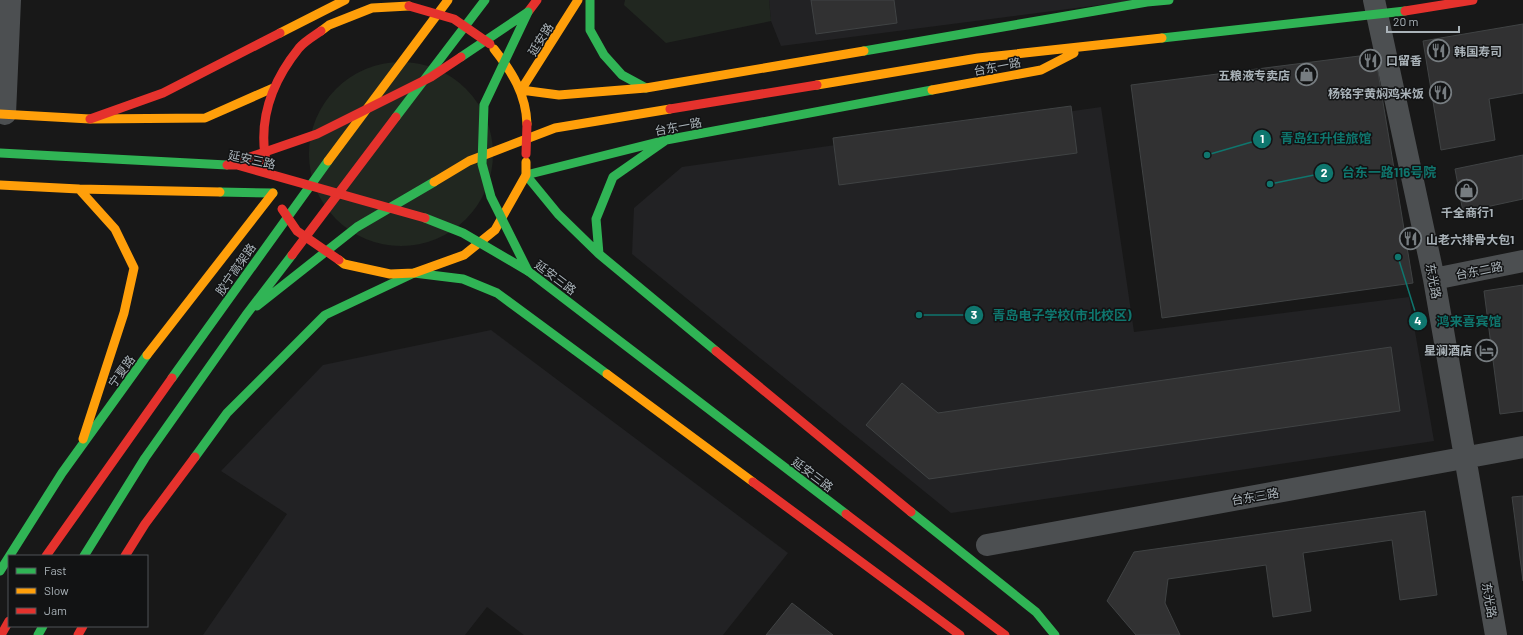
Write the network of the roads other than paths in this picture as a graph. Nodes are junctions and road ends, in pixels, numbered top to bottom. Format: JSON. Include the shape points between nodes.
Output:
{"nodes":[{"id":1,"x":10,"y":0,"type":"edge"},
{"id":2,"x":345,"y":0,"type":"edge"},
{"id":3,"x":448,"y":0,"type":"edge"},
{"id":4,"x":485,"y":0,"type":"edge"},
{"id":5,"x":536,"y":0,"type":"edge"},
{"id":6,"x":578,"y":0,"type":"edge"},
{"id":7,"x":590,"y":0,"type":"edge"},
{"id":8,"x":1169,"y":0,"type":"edge"},
{"id":9,"x":1473,"y":0,"type":"edge"},
{"id":10,"x":389,"y":3,"type":"edge"},
{"id":11,"x":1376,"y":8,"type":"edge"},
{"id":12,"x":528,"y":12,"type":"junction"},
{"id":13,"x":1086,"y":47,"type":"junction"},
{"id":14,"x":273,"y":88,"type":"junction"},
{"id":15,"x":646,"y":88,"type":"junction"},
{"id":16,"x":521,"y":90,"type":"junction"},
{"id":17,"x":3,"y":114,"type":"edge"},
{"id":18,"x":90,"y":119,"type":"junction"},
{"id":19,"x":666,"y":140,"type":"junction"},
{"id":20,"x":0,"y":153,"type":"edge"},
{"id":21,"x":227,"y":165,"type":"junction"},
{"id":22,"x":526,"y":175,"type":"junction"},
{"id":23,"x":0,"y":185,"type":"edge"},
{"id":24,"x":79,"y":190,"type":"junction"},
{"id":25,"x":273,"y":193,"type":"junction"},
{"id":26,"x":599,"y":254,"type":"junction"},
{"id":27,"x":1523,"y":261,"type":"edge"},
{"id":28,"x":528,"y":271,"type":"junction"},
{"id":29,"x":414,"y":273,"type":"junction"},
{"id":30,"x":1434,"y":279,"type":"junction"},
{"id":31,"x":246,"y":315,"type":"junction"},
{"id":32,"x":81,"y":445,"type":"junction"},
{"id":33,"x":1523,"y":447,"type":"edge"},
{"id":34,"x":1465,"y":458,"type":"junction"},
{"id":35,"x":987,"y":545,"type":"dead end"},
{"id":36,"x":9,"y":555,"type":"edge"},
{"id":37,"x":47,"y":555,"type":"edge"},
{"id":38,"x":85,"y":555,"type":"edge"},
{"id":39,"x":125,"y":555,"type":"edge"},
{"id":40,"x":8,"y":557,"type":"edge"},
{"id":41,"x":0,"y":571,"type":"edge"},
{"id":42,"x":8,"y":623,"type":"edge"},
{"id":43,"x":1,"y":635,"type":"edge"},
{"id":44,"x":960,"y":635,"type":"edge"},
{"id":45,"x":1006,"y":635,"type":"edge"},
{"id":46,"x":1055,"y":635,"type":"edge"},
{"id":47,"x":1496,"y":635,"type":"edge"}],
"edges":[{"from":1,"to":17,"type":"street"},
{"from":2,"to":18,"type":"main road","via":[[163,93]]},
{"from":3,"to":37,"type":"main road","name":"胶宁高架路","via":[[308,187]]},
{"from":4,"to":31,"type":"main road"},
{"from":5,"to":12,"type":"main road"},
{"from":6,"to":16,"type":"main road","name":"延安路"},
{"from":7,"to":15,"type":"main road","via":[[590,30],[604,55],[622,75]]},
{"from":8,"to":15,"type":"main road"},
{"from":9,"to":11,"type":"main road","name":"台东一路"},
{"from":10,"to":14,"type":"main road","via":[[329,24],[300,47]]},
{"from":10,"to":16,"type":"main road","bridge":true,"via":[[454,19],[490,44],[510,69]]},
{"from":11,"to":13,"type":"main road","name":"台东一路"},
{"from":11,"to":30,"type":"street","name":"东光路"},
{"from":12,"to":21,"type":"main road","bridge":true,"via":[[431,76],[317,134]]},
{"from":12,"to":28,"type":"main road","bridge":true,"via":[[484,105],[482,164],[491,197]]},
{"from":13,"to":19,"type":"main road","name":"台东一路","via":[[1041,70]]},
{"from":13,"to":31,"type":"main road","via":[[978,58],[555,128],[469,161],[357,227]]},
{"from":14,"to":18,"type":"main road","via":[[205,118]]},
{"from":14,"to":25,"type":"main road","via":[[267,107],[263,150]]},
{"from":15,"to":16,"type":"main road","via":[[559,95]]},
{"from":16,"to":22,"type":"main road","bridge":true,"via":[[527,111]]},
{"from":17,"to":18,"type":"main road"},
{"from":19,"to":22,"type":"main road","name":"台东一路"},
{"from":19,"to":26,"type":"main road","via":[[613,177],[596,219]]},
{"from":20,"to":21,"type":"main road","name":"延安三路"},
{"from":21,"to":28,"type":"main road","name":"延安三路","bridge":true,"via":[[237,165],[418,215],[463,233]]},
{"from":22,"to":26,"type":"main road","via":[[558,214]]},
{"from":22,"to":29,"type":"main road","via":[[495,230],[464,255]]},
{"from":23,"to":24,"type":"main road"},
{"from":24,"to":25,"type":"main road"},
{"from":24,"to":32,"type":"main road","via":[[115,229],[134,268],[124,313]]},
{"from":25,"to":29,"type":"main road","bridge":true,"via":[[297,231],[344,264],[390,274]]},
{"from":25,"to":32,"type":"main road","name":"宁夏路"},
{"from":26,"to":46,"type":"main road","via":[[1036,612]]},
{"from":27,"to":30,"type":"street","name":"台东二路"},
{"from":28,"to":45,"type":"main road","name":"延安三路"},
{"from":29,"to":39,"type":"main road","via":[[325,315],[227,413]]},
{"from":29,"to":44,"type":"main road","via":[[463,279],[497,293]]},
{"from":30,"to":34,"type":"street","name":"东光路"},
{"from":31,"to":38,"type":"main road","via":[[145,458]]},
{"from":32,"to":36,"type":"main road","name":"宁夏路"},
{"from":33,"to":34,"type":"street","name":"台东三路"},
{"from":34,"to":35,"type":"street","name":"台东三路"},
{"from":34,"to":47,"type":"street","name":"东光路"},
{"from":40,"to":41,"type":"main road","name":"宁夏路"},
{"from":42,"to":43,"type":"main road"}]}
